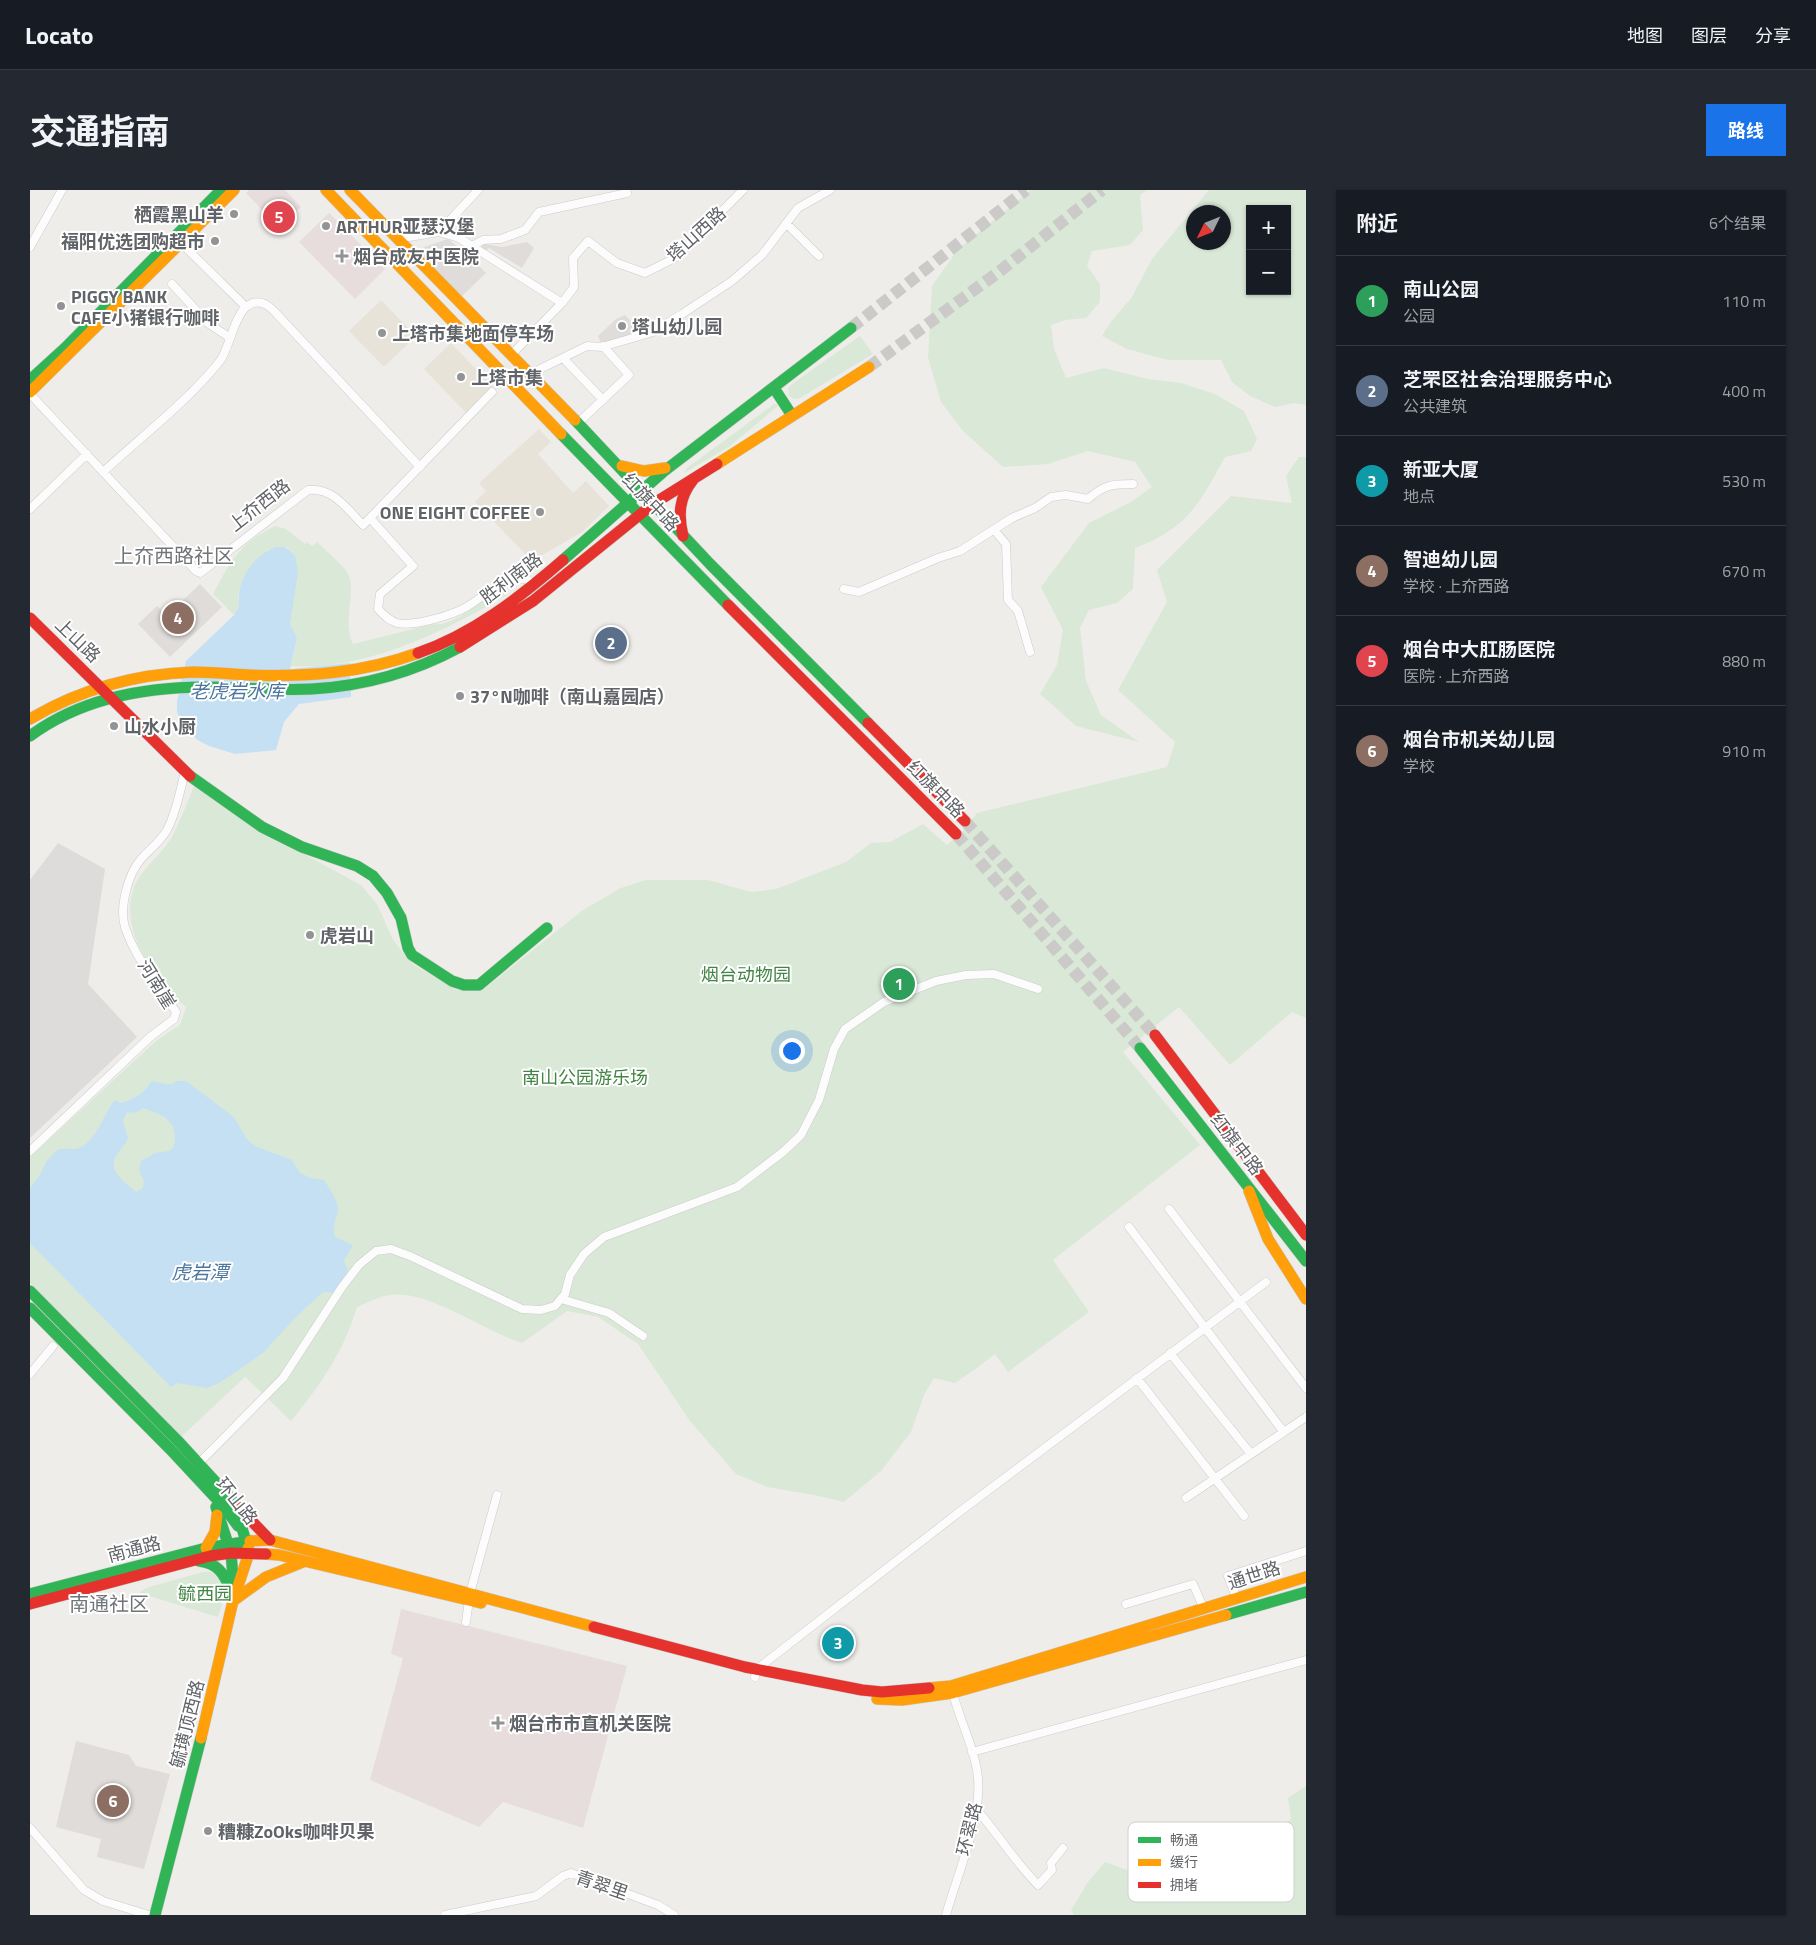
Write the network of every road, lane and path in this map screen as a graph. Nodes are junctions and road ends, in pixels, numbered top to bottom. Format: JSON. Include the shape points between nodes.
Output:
{"nodes":[{"id":1,"x":62,"y":190,"type":"edge"},
{"id":2,"x":221,"y":190,"type":"edge"},
{"id":3,"x":234,"y":190,"type":"edge"},
{"id":4,"x":326,"y":190,"type":"edge"},
{"id":5,"x":350,"y":190,"type":"edge"},
{"id":6,"x":478,"y":190,"type":"edge"},
{"id":7,"x":743,"y":190,"type":"edge"},
{"id":8,"x":830,"y":190,"type":"edge"},
{"id":9,"x":627,"y":193,"type":"dead end"},
{"id":10,"x":786,"y":223,"type":"junction"},
{"id":11,"x":439,"y":232,"type":"junction"},
{"id":12,"x":178,"y":239,"type":"junction"},
{"id":13,"x":397,"y":239,"type":"junction"},
{"id":14,"x":472,"y":246,"type":"junction"},
{"id":15,"x":30,"y":247,"type":"edge"},
{"id":16,"x":819,"y":256,"type":"dead end"},
{"id":17,"x":172,"y":284,"type":"dead end"},
{"id":18,"x":562,"y":304,"type":"junction"},
{"id":19,"x":246,"y":307,"type":"junction"},
{"id":20,"x":851,"y":328,"type":"tunnel mouth"},
{"id":21,"x":229,"y":337,"type":"junction"},
{"id":22,"x":603,"y":346,"type":"junction"},
{"id":23,"x":511,"y":355,"type":"junction"},
{"id":24,"x":564,"y":359,"type":"junction"},
{"id":25,"x":869,"y":367,"type":"tunnel mouth"},
{"id":26,"x":532,"y":377,"type":"junction"},
{"id":27,"x":30,"y":380,"type":"edge"},
{"id":28,"x":774,"y":388,"type":"junction"},
{"id":29,"x":492,"y":392,"type":"dead end"},
{"id":30,"x":30,"y":393,"type":"edge"},
{"id":31,"x":603,"y":400,"type":"junction"},
{"id":32,"x":791,"y":414,"type":"junction"},
{"id":33,"x":578,"y":423,"type":"junction"},
{"id":34,"x":87,"y":454,"type":"junction"},
{"id":35,"x":674,"y":463,"type":"junction"},
{"id":36,"x":619,"y":465,"type":"junction"},
{"id":37,"x":420,"y":467,"type":"junction"},
{"id":38,"x":104,"y":472,"type":"junction"},
{"id":39,"x":696,"y":476,"type":"junction"},
{"id":40,"x":1133,"y":484,"type":"dead end"},
{"id":41,"x":642,"y":490,"type":"junction"},
{"id":42,"x":628,"y":504,"type":"junction"},
{"id":43,"x":653,"y":504,"type":"junction"},
{"id":44,"x":30,"y":509,"type":"edge"},
{"id":45,"x":639,"y":516,"type":"junction"},
{"id":46,"x":370,"y":518,"type":"junction"},
{"id":47,"x":994,"y":530,"type":"junction"},
{"id":48,"x":683,"y":536,"type":"junction"},
{"id":49,"x":534,"y":585,"type":"junction"},
{"id":50,"x":844,"y":589,"type":"dead end"},
{"id":51,"x":30,"y":618,"type":"edge"},
{"id":52,"x":1030,"y":652,"type":"dead end"},
{"id":53,"x":101,"y":686,"type":"junction"},
{"id":54,"x":116,"y":697,"type":"junction"},
{"id":55,"x":30,"y":719,"type":"edge"},
{"id":56,"x":30,"y":736,"type":"edge"},
{"id":57,"x":185,"y":772,"type":"junction"},
{"id":58,"x":965,"y":821,"type":"tunnel mouth"},
{"id":59,"x":956,"y":834,"type":"tunnel mouth"},
{"id":60,"x":548,"y":928,"type":"dead end"},
{"id":61,"x":1038,"y":990,"type":"dead end"},
{"id":62,"x":1155,"y":1035,"type":"tunnel mouth"},
{"id":63,"x":1140,"y":1048,"type":"tunnel mouth"},
{"id":64,"x":30,"y":1151,"type":"edge"},
{"id":65,"x":1245,"y":1182,"type":"junction"},
{"id":66,"x":1169,"y":1209,"type":"dead end"},
{"id":67,"x":1129,"y":1227,"type":"dead end"},
{"id":68,"x":1306,"y":1235,"type":"edge"},
{"id":69,"x":1306,"y":1261,"type":"edge"},
{"id":70,"x":1266,"y":1282,"type":"dead end"},
{"id":71,"x":30,"y":1291,"type":"edge"},
{"id":72,"x":1306,"y":1298,"type":"edge"},
{"id":73,"x":561,"y":1299,"type":"junction"},
{"id":74,"x":1241,"y":1300,"type":"junction"},
{"id":75,"x":30,"y":1308,"type":"edge"},
{"id":76,"x":1205,"y":1327,"type":"junction"},
{"id":77,"x":643,"y":1336,"type":"dead end"},
{"id":78,"x":53,"y":1346,"type":"dead end"},
{"id":79,"x":1170,"y":1353,"type":"junction"},
{"id":80,"x":30,"y":1374,"type":"edge"},
{"id":81,"x":1137,"y":1378,"type":"junction"},
{"id":82,"x":1306,"y":1388,"type":"edge"},
{"id":83,"x":1306,"y":1417,"type":"edge"},
{"id":84,"x":1283,"y":1431,"type":"junction"},
{"id":85,"x":1250,"y":1454,"type":"junction"},
{"id":86,"x":198,"y":1463,"type":"junction"},
{"id":87,"x":1216,"y":1479,"type":"junction"},
{"id":88,"x":211,"y":1495,"type":"junction"},
{"id":89,"x":497,"y":1495,"type":"dead end"},
{"id":90,"x":1186,"y":1498,"type":"dead end"},
{"id":91,"x":234,"y":1502,"type":"junction"},
{"id":92,"x":216,"y":1507,"type":"junction"},
{"id":93,"x":1244,"y":1516,"type":"dead end"},
{"id":94,"x":270,"y":1540,"type":"junction"},
{"id":95,"x":247,"y":1541,"type":"junction"},
{"id":96,"x":206,"y":1548,"type":"junction"},
{"id":97,"x":230,"y":1548,"type":"junction"},
{"id":98,"x":1306,"y":1551,"type":"edge"},
{"id":99,"x":249,"y":1553,"type":"junction"},
{"id":100,"x":193,"y":1560,"type":"junction"},
{"id":101,"x":304,"y":1561,"type":"junction"},
{"id":102,"x":1306,"y":1577,"type":"edge"},
{"id":103,"x":1306,"y":1592,"type":"edge"},
{"id":104,"x":30,"y":1594,"type":"edge"},
{"id":105,"x":470,"y":1596,"type":"junction"},
{"id":106,"x":1237,"y":1599,"type":"junction"},
{"id":107,"x":233,"y":1601,"type":"junction"},
{"id":108,"x":30,"y":1604,"type":"edge"},
{"id":109,"x":1126,"y":1604,"type":"dead end"},
{"id":110,"x":1208,"y":1608,"type":"junction"},
{"id":111,"x":466,"y":1622,"type":"dead end"},
{"id":112,"x":1306,"y":1660,"type":"edge"},
{"id":113,"x":756,"y":1673,"type":"junction"},
{"id":114,"x":952,"y":1689,"type":"junction"},
{"id":115,"x":972,"y":1752,"type":"junction"},
{"id":116,"x":977,"y":1810,"type":"junction"},
{"id":117,"x":30,"y":1828,"type":"edge"},
{"id":118,"x":1063,"y":1848,"type":"dead end"},
{"id":119,"x":149,"y":1915,"type":"edge"},
{"id":120,"x":155,"y":1915,"type":"edge"},
{"id":121,"x":445,"y":1915,"type":"edge"},
{"id":122,"x":674,"y":1915,"type":"edge"},
{"id":123,"x":946,"y":1915,"type":"edge"}],
"edges":[{"from":1,"to":15,"type":"street"},
{"from":2,"to":12,"type":"main road","name":"上夼西路"},
{"from":3,"to":12,"type":"main road","name":"上夼西路"},
{"from":4,"to":42,"type":"main road","name":"红旗中路"},
{"from":5,"to":13,"type":"main road","name":"红旗中路"},
{"from":6,"to":11,"type":"street"},
{"from":7,"to":18,"type":"street","name":"塔山西路","via":[[675,258],[645,273],[617,263],[588,241],[573,258],[574,287]]},
{"from":8,"to":10,"type":"street","via":[[798,208]]},
{"from":9,"to":14,"type":"street","via":[[539,212],[525,230],[501,239],[483,240]]},
{"from":10,"to":16,"type":"street"},
{"from":10,"to":22,"type":"street","via":[[762,255],[732,281],[653,332]]},
{"from":11,"to":13,"type":"street"},
{"from":11,"to":14,"type":"street"},
{"from":12,"to":19,"type":"street"},
{"from":12,"to":27,"type":"main road","name":"上夼西路"},
{"from":12,"to":30,"type":"main road","name":"上夼西路"},
{"from":13,"to":23,"type":"main road","name":"红旗中路"},
{"from":14,"to":18,"type":"street"},
{"from":17,"to":21,"type":"street","via":[[209,324]]},
{"from":18,"to":23,"type":"street","name":"塔山西路"},
{"from":19,"to":21,"type":"street"},
{"from":19,"to":37,"type":"street","via":[[256,302],[266,303]]},
{"from":20,"to":28,"type":"main road","name":"胜利南路"},
{"from":21,"to":38,"type":"street","via":[[221,359]]},
{"from":22,"to":24,"type":"street","via":[[587,346]]},
{"from":22,"to":31,"type":"street","via":[[629,375]]},
{"from":23,"to":26,"type":"main road","name":"红旗中路"},
{"from":24,"to":26,"type":"street"},
{"from":24,"to":31,"type":"street"},
{"from":25,"to":32,"type":"main road","name":"胜利南路"},
{"from":26,"to":33,"type":"main road","name":"红旗中路"},
{"from":28,"to":32,"type":"main road"},
{"from":28,"to":35,"type":"main road","name":"胜利南路"},
{"from":29,"to":37,"type":"street"},
{"from":30,"to":34,"type":"street","name":"上夼西路"},
{"from":31,"to":33,"type":"street"},
{"from":32,"to":39,"type":"main road","name":"胜利南路"},
{"from":33,"to":36,"type":"main road","name":"红旗中路"},
{"from":34,"to":38,"type":"street","name":"上夼西路"},
{"from":34,"to":44,"type":"street"},
{"from":35,"to":36,"type":"main road","via":[[647,472]]},
{"from":35,"to":41,"type":"main road","name":"胜利南路"},
{"from":36,"to":41,"type":"main road","name":"红旗中路"},
{"from":37,"to":46,"type":"street"},
{"from":38,"to":46,"type":"street","name":"上夼西路","via":[[200,573],[308,490],[325,490],[363,525]]},
{"from":39,"to":43,"type":"main road","name":"胜利南路"},
{"from":39,"to":48,"type":"main road","via":[[685,489],[680,505]]},
{"from":40,"to":47,"type":"street","via":[[1101,487],[1088,499],[1066,495],[1051,498]]},
{"from":41,"to":42,"type":"main road","name":"胜利南路"},
{"from":41,"to":43,"type":"main road","name":"红旗中路"},
{"from":42,"to":45,"type":"main road","name":"红旗中路"},
{"from":42,"to":49,"type":"main road","name":"胜利南路"},
{"from":43,"to":45,"type":"main road","name":"胜利南路"},
{"from":43,"to":48,"type":"main road","name":"红旗中路"},
{"from":45,"to":54,"type":"main road","name":"胜利南路","via":[[557,585],[483,637],[425,666],[340,685],[279,690],[196,687]]},
{"from":45,"to":59,"type":"main road","name":"红旗中路"},
{"from":46,"to":49,"type":"street","via":[[414,566],[380,594],[377,602],[378,609],[386,618],[397,623],[410,624],[456,612],[488,590],[516,579],[526,579]]},
{"from":47,"to":50,"type":"street","via":[[960,551],[859,592]]},
{"from":47,"to":52,"type":"street","via":[[1006,544],[1008,600],[1018,612]]},
{"from":48,"to":58,"type":"main road","name":"红旗中路"},
{"from":49,"to":53,"type":"main road","name":"胜利南路","via":[[501,610],[441,644],[389,664],[274,676],[184,673]]},
{"from":51,"to":53,"type":"main road","name":"上山路"},
{"from":53,"to":54,"type":"main road","name":"上山路"},
{"from":53,"to":55,"type":"main road","via":[[54,704]]},
{"from":54,"to":56,"type":"main road","name":"胜利南路","via":[[72,710]]},
{"from":54,"to":57,"type":"main road","name":"上山路"},
{"from":57,"to":60,"type":"main road","name":"上山路","via":[[262,827],[302,847],[357,866],[373,876],[401,918],[412,954],[452,981],[474,987],[483,984]]},
{"from":57,"to":64,"type":"street","name":"河南崖","via":[[167,829],[140,860],[124,903],[124,925],[132,944],[176,1012],[174,1019],[150,1037]]},
{"from":61,"to":73,"type":"street","via":[[994,974],[966,976],[936,981],[884,1002],[845,1030],[834,1048],[819,1100],[801,1134],[783,1152],[737,1187],[604,1237],[584,1254],[570,1275]]},
{"from":62,"to":68,"type":"main road","name":"红旗中路"},
{"from":63,"to":65,"type":"main road","name":"红旗中路"},
{"from":65,"to":69,"type":"main road","name":"红旗中路"},
{"from":65,"to":72,"type":"main road","via":[[1268,1239]]},
{"from":66,"to":74,"type":"street"},
{"from":67,"to":76,"type":"street"},
{"from":70,"to":74,"type":"street"},
{"from":71,"to":86,"type":"main road","name":"环山路"},
{"from":73,"to":77,"type":"street","via":[[609,1313]]},
{"from":73,"to":86,"type":"street","via":[[555,1306],[541,1310],[522,1309],[410,1256],[391,1249],[376,1251],[359,1265],[342,1287],[283,1378]]},
{"from":74,"to":76,"type":"street"},
{"from":74,"to":82,"type":"street"},
{"from":75,"to":88,"type":"main road","name":"环山路"},
{"from":76,"to":79,"type":"street"},
{"from":76,"to":84,"type":"street"},
{"from":78,"to":80,"type":"street"},
{"from":79,"to":81,"type":"street"},
{"from":79,"to":85,"type":"street"},
{"from":81,"to":87,"type":"street"},
{"from":81,"to":113,"type":"street"},
{"from":83,"to":84,"type":"street"},
{"from":84,"to":85,"type":"street"},
{"from":85,"to":87,"type":"street"},
{"from":86,"to":91,"type":"main road","name":"环山路"},
{"from":87,"to":90,"type":"street"},
{"from":87,"to":93,"type":"street"},
{"from":88,"to":92,"type":"main road","name":"环山路"},
{"from":88,"to":95,"type":"main road","name":"环山路","via":[[234,1518]]},
{"from":89,"to":105,"type":"street"},
{"from":91,"to":94,"type":"main road"},
{"from":91,"to":95,"type":"main road","name":"环山路"},
{"from":92,"to":96,"type":"main road","via":[[214,1532]]},
{"from":92,"to":97,"type":"main road","name":"环山路"},
{"from":94,"to":95,"type":"main road","name":"南通路"},
{"from":94,"to":105,"type":"main road"},
{"from":95,"to":97,"type":"main road","name":"南通路"},
{"from":95,"to":99,"type":"main road","name":"毓璜顶西路"},
{"from":96,"to":97,"type":"main road","name":"南通路"},
{"from":96,"to":104,"type":"main road","name":"南通路"},
{"from":97,"to":99,"type":"main road"},
{"from":97,"to":100,"type":"main road"},
{"from":97,"to":107,"type":"main road","name":"环山路"},
{"from":98,"to":106,"type":"street","via":[[1228,1576]]},
{"from":99,"to":101,"type":"main road"},
{"from":99,"to":107,"type":"main road","name":"毓璜顶西路"},
{"from":100,"to":107,"type":"main road","via":[[208,1561],[222,1571]]},
{"from":100,"to":108,"type":"main road"},
{"from":101,"to":105,"type":"main road"},
{"from":101,"to":107,"type":"main road","via":[[271,1574]]},
{"from":102,"to":106,"type":"main road","name":"通世路"},
{"from":103,"to":114,"type":"main road"},
{"from":105,"to":111,"type":"street"},
{"from":105,"to":113,"type":"main road"},
{"from":106,"to":110,"type":"main road","name":"通世路"},
{"from":107,"to":120,"type":"main road","name":"毓璜顶西路","via":[[210,1704]]},
{"from":109,"to":110,"type":"street","via":[[1193,1584]]},
{"from":110,"to":114,"type":"main road","name":"通世路"},
{"from":112,"to":115,"type":"street"},
{"from":113,"to":114,"type":"main road","via":[[882,1692]]},
{"from":114,"to":115,"type":"street","name":"环翠路"},
{"from":115,"to":116,"type":"street","name":"环翠路","via":[[978,1777]]},
{"from":116,"to":118,"type":"street","via":[[1016,1862],[1038,1885],[1052,1870],[1051,1863]]},
{"from":116,"to":123,"type":"street","name":"环翠路"},
{"from":117,"to":119,"type":"street","via":[[84,1890],[103,1901]]},
{"from":121,"to":122,"type":"street","name":"青翠里","via":[[536,1896],[571,1873],[658,1905]]}]}
